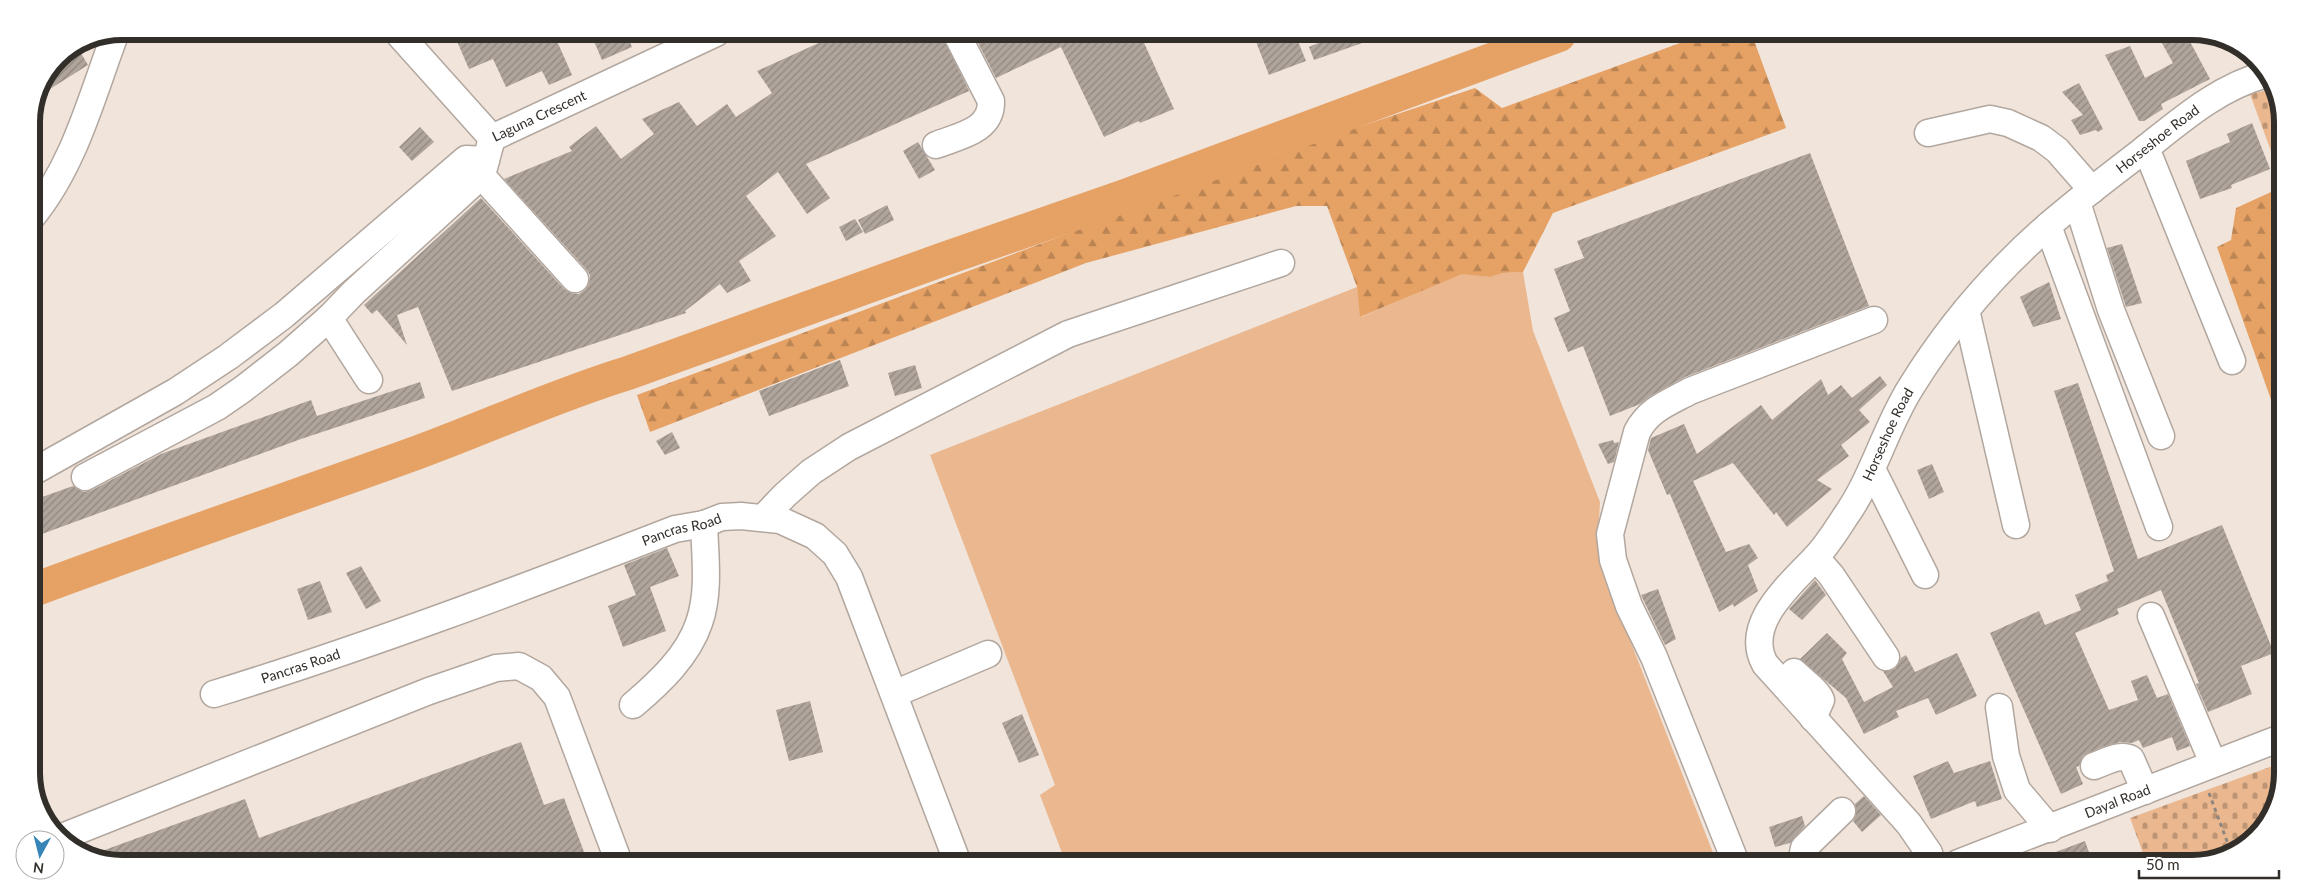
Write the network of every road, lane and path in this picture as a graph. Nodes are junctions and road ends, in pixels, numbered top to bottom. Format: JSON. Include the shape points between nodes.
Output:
{"nodes":[{"id":1,"x":402,"y":40,"type":"edge"},
{"id":2,"x":703,"y":40,"type":"edge"},
{"id":3,"x":960,"y":40,"type":"edge"},
{"id":4,"x":113,"y":41,"type":"edge"},
{"id":5,"x":2260,"y":76,"type":"edge"},
{"id":6,"x":1928,"y":133,"type":"dead end"},
{"id":7,"x":936,"y":145,"type":"dead end"},
{"id":8,"x":2146,"y":148,"type":"junction"},
{"id":9,"x":481,"y":158,"type":"junction"},
{"id":10,"x":2085,"y":196,"type":"junction"},
{"id":11,"x":40,"y":205,"type":"edge"},
{"id":12,"x":2048,"y":226,"type":"junction"},
{"id":13,"x":1281,"y":263,"type":"dead end"},
{"id":14,"x":575,"y":279,"type":"dead end"},
{"id":15,"x":1966,"y":310,"type":"junction"},
{"id":16,"x":329,"y":318,"type":"junction"},
{"id":17,"x":1874,"y":320,"type":"dead end"},
{"id":18,"x":265,"y":329,"type":"junction"},
{"id":19,"x":288,"y":354,"type":"junction"},
{"id":20,"x":2232,"y":361,"type":"dead end"},
{"id":21,"x":369,"y":380,"type":"dead end"},
{"id":22,"x":2161,"y":436,"type":"dead end"},
{"id":23,"x":40,"y":468,"type":"edge"},
{"id":24,"x":1872,"y":469,"type":"junction"},
{"id":25,"x":84,"y":476,"type":"dead end"},
{"id":26,"x":764,"y":517,"type":"junction"},
{"id":27,"x":704,"y":524,"type":"junction"},
{"id":28,"x":2016,"y":525,"type":"dead end"},
{"id":29,"x":2159,"y":527,"type":"dead end"},
{"id":30,"x":1816,"y":558,"type":"junction"},
{"id":31,"x":1925,"y":574,"type":"dead end"},
{"id":32,"x":2151,"y":616,"type":"dead end"},
{"id":33,"x":988,"y":654,"type":"dead end"},
{"id":34,"x":1886,"y":657,"type":"dead end"},
{"id":35,"x":1794,"y":672,"type":"dead end"},
{"id":36,"x":214,"y":694,"type":"dead end"},
{"id":37,"x":894,"y":694,"type":"junction"},
{"id":38,"x":633,"y":705,"type":"dead end"},
{"id":39,"x":1999,"y":707,"type":"dead end"},
{"id":40,"x":1813,"y":718,"type":"junction"},
{"id":41,"x":2274,"y":741,"type":"edge"},
{"id":42,"x":2213,"y":763,"type":"junction"},
{"id":43,"x":2094,"y":766,"type":"dead end"},
{"id":44,"x":2145,"y":791,"type":"junction"},
{"id":45,"x":2209,"y":793,"type":"dead end"},
{"id":46,"x":1842,"y":811,"type":"dead end"},
{"id":47,"x":2050,"y":829,"type":"junction"},
{"id":48,"x":68,"y":835,"type":"edge"},
{"id":49,"x":2229,"y":847,"type":"edge"},
{"id":50,"x":616,"y":855,"type":"edge"},
{"id":51,"x":955,"y":855,"type":"edge"},
{"id":52,"x":1733,"y":855,"type":"edge"},
{"id":53,"x":1803,"y":855,"type":"edge"},
{"id":54,"x":1929,"y":855,"type":"edge"},
{"id":55,"x":1980,"y":855,"type":"edge"}],
"edges":[{"from":1,"to":9,"type":"street","name":"Laguna Crescent"},
{"from":2,"to":9,"type":"street","name":"Laguna Crescent"},
{"from":3,"to":7,"type":"street","via":[[991,101],[991,111],[987,121],[970,132]]},
{"from":4,"to":11,"type":"street","via":[[67,161]]},
{"from":5,"to":8,"type":"street","name":"Horseshoe Road","via":[[2244,80],[2208,100]]},
{"from":6,"to":10,"type":"street","via":[[1990,119],[2008,123],[2041,138],[2057,150]]},
{"from":8,"to":10,"type":"street","name":"Horseshoe Road"},
{"from":8,"to":20,"type":"street"},
{"from":9,"to":14,"type":"street","via":[[536,239]]},
{"from":9,"to":16,"type":"street","via":[[443,210]]},
{"from":9,"to":18,"type":"street"},
{"from":10,"to":12,"type":"street","name":"Horseshoe Road"},
{"from":10,"to":22,"type":"street","via":[[2110,310]]},
{"from":12,"to":15,"type":"street","name":"Horseshoe Road"},
{"from":12,"to":29,"type":"street"},
{"from":13,"to":26,"type":"street","via":[[1068,334],[849,447],[811,472]]},
{"from":15,"to":24,"type":"street","name":"Horseshoe Road","via":[[1910,388]]},
{"from":15,"to":28,"type":"street"},
{"from":16,"to":19,"type":"street"},
{"from":16,"to":21,"type":"street"},
{"from":17,"to":52,"type":"street","via":[[1690,391],[1644,418],[1637,432],[1610,534],[1613,560],[1629,606],[1654,657]]},
{"from":18,"to":19,"type":"street"},
{"from":18,"to":23,"type":"street","via":[[175,392]]},
{"from":19,"to":25,"type":"street","via":[[218,407]]},
{"from":24,"to":30,"type":"street","name":"Horseshoe Road","via":[[1847,515]]},
{"from":24,"to":31,"type":"street"},
{"from":26,"to":27,"type":"street","name":"Pancras Road","via":[[722,517]]},
{"from":26,"to":37,"type":"street","name":"Pancras Road","via":[[798,526],[816,536],[835,554],[849,577]]},
{"from":27,"to":36,"type":"street","name":"Pancras Road","via":[[675,529],[455,613]]},
{"from":27,"to":38,"type":"street","via":[[706,575],[700,622],[693,638],[663,680]]},
{"from":30,"to":34,"type":"street","via":[[1832,575]]},
{"from":30,"to":40,"type":"street","name":"Horseshoe Road","via":[[1784,590],[1761,627],[1758,644],[1765,664]]},
{"from":32,"to":42,"type":"street"},
{"from":33,"to":37,"type":"street"},
{"from":35,"to":40,"type":"street","via":[[1819,693],[1821,700]]},
{"from":37,"to":51,"type":"street","name":"Pancras Road"},
{"from":39,"to":47,"type":"street","via":[[2006,756],[2018,790]]},
{"from":40,"to":54,"type":"street","name":"Horseshoe Road","via":[[1909,824]]},
{"from":41,"to":42,"type":"street","name":"Dayal Road"},
{"from":42,"to":44,"type":"street","name":"Dayal Road"},
{"from":43,"to":44,"type":"street","via":[[2121,756],[2131,759]]},
{"from":44,"to":47,"type":"street","name":"Dayal Road"},
{"from":45,"to":49,"type":"path"},
{"from":46,"to":53,"type":"street","via":[[1804,848]]},
{"from":47,"to":55,"type":"street","name":"Dayal Road"},
{"from":48,"to":50,"type":"street","via":[[429,691],[496,668],[519,666],[541,678],[557,697]]}]}
